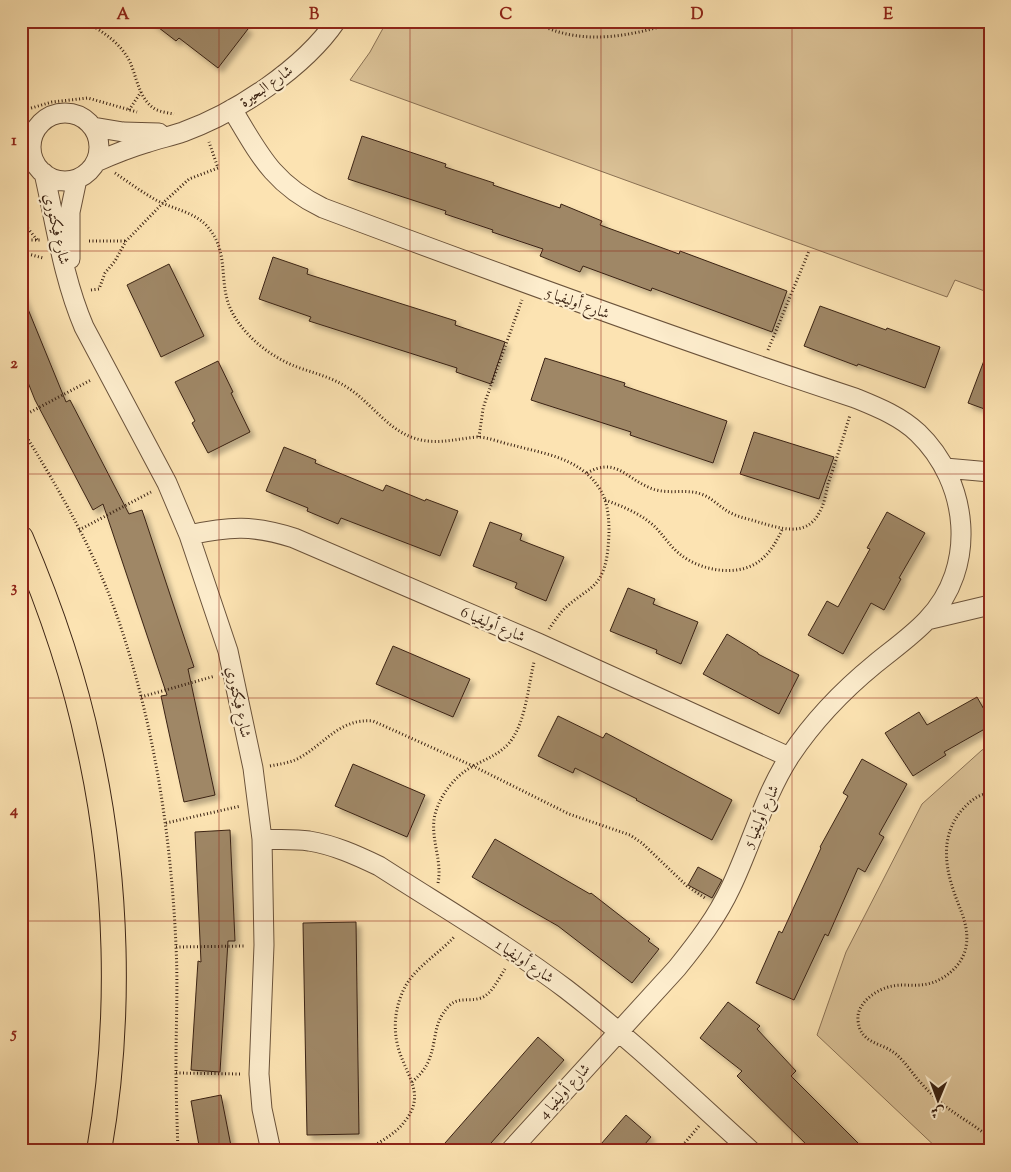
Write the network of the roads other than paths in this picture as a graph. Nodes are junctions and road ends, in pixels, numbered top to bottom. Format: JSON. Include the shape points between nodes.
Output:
{"nodes":[{"id":1,"x":332,"y":23,"type":"edge"},
{"id":2,"x":232,"y":109,"type":"junction"},
{"id":3,"x":30,"y":125,"type":"edge"},
{"id":4,"x":93,"y":128,"type":"junction"},
{"id":5,"x":183,"y":132,"type":"junction"},
{"id":6,"x":27,"y":152,"type":"edge"},
{"id":7,"x":96,"y":162,"type":"junction"},
{"id":8,"x":44,"y":173,"type":"junction"},
{"id":9,"x":77,"y":179,"type":"junction"},
{"id":10,"x":70,"y":289,"type":"junction"},
{"id":11,"x":945,"y":468,"type":"junction"},
{"id":12,"x":990,"y":472,"type":"edge"},
{"id":13,"x":189,"y":535,"type":"junction"},
{"id":14,"x":21,"y":538,"type":"edge"},
{"id":15,"x":990,"y":605,"type":"edge"},
{"id":16,"x":927,"y":620,"type":"junction"},
{"id":17,"x":789,"y":757,"type":"junction"},
{"id":18,"x":262,"y":839,"type":"junction"},
{"id":19,"x":619,"y":1031,"type":"junction"},
{"id":20,"x":99,"y":1151,"type":"edge"},
{"id":21,"x":271,"y":1151,"type":"edge"},
{"id":22,"x":510,"y":1151,"type":"edge"},
{"id":23,"x":751,"y":1151,"type":"edge"}],
"edges":[{"from":1,"to":2,"type":"street","name":"شارع البحيرة","via":[[304,58]]},
{"from":2,"to":5,"type":"street","name":"شارع البحيرة"},
{"from":2,"to":11,"type":"street","name":"شارع أوليفيا 5","via":[[266,166],[307,201],[527,285],[855,398],[898,418],[932,448]]},
{"from":3,"to":4,"type":"street","via":[[49,117],[73,114]]},
{"from":3,"to":6,"type":"street","via":[[32,139]]},
{"from":4,"to":5,"type":"street","name":"شارع البحيرة","via":[[153,134]]},
{"from":4,"to":7,"type":"street","via":[[98,138]]},
{"from":5,"to":7,"type":"street","name":"شارع البحيرة"},
{"from":6,"to":8,"type":"street"},
{"from":7,"to":9,"type":"street"},
{"from":8,"to":9,"type":"street","via":[[54,179]]},
{"from":8,"to":10,"type":"street","name":"شارع فيكتوري"},
{"from":9,"to":10,"type":"street","name":"شارع فيكتوري","via":[[70,212]]},
{"from":10,"to":13,"type":"street","name":"شارع فيكتوري","via":[[84,327],[167,484]]},
{"from":11,"to":12,"type":"street"},
{"from":11,"to":16,"type":"street","name":"شارع أوليفيا 5","via":[[956,493],[961,547],[955,574]]},
{"from":13,"to":17,"type":"street","name":"شارع أوليفيا 6","via":[[238,527],[294,538],[538,643]]},
{"from":13,"to":18,"type":"street","name":"شارع فيكتوري","via":[[228,651],[253,768]]},
{"from":14,"to":20,"type":"main road","via":[[69,667],[89,747],[104,829],[112,912],[114,994],[109,1077]]},
{"from":15,"to":16,"type":"street","name":"شارع أوليفيا 5"},
{"from":16,"to":17,"type":"street","name":"شارع أوليفيا 5","via":[[850,685],[828,707]]},
{"from":17,"to":19,"type":"street","name":"شارع أوليفيا 5","via":[[720,908],[677,968]]},
{"from":18,"to":19,"type":"street","name":"شارع أوليفيا 1","via":[[308,841],[345,851],[379,866],[515,953]]},
{"from":18,"to":21,"type":"street","name":"شارع فيكتوري","via":[[264,945],[259,1074]]},
{"from":19,"to":22,"type":"street","name":"شارع أوليفيا 4"},
{"from":19,"to":23,"type":"street","name":"شارع أوليفيا 1"}]}
